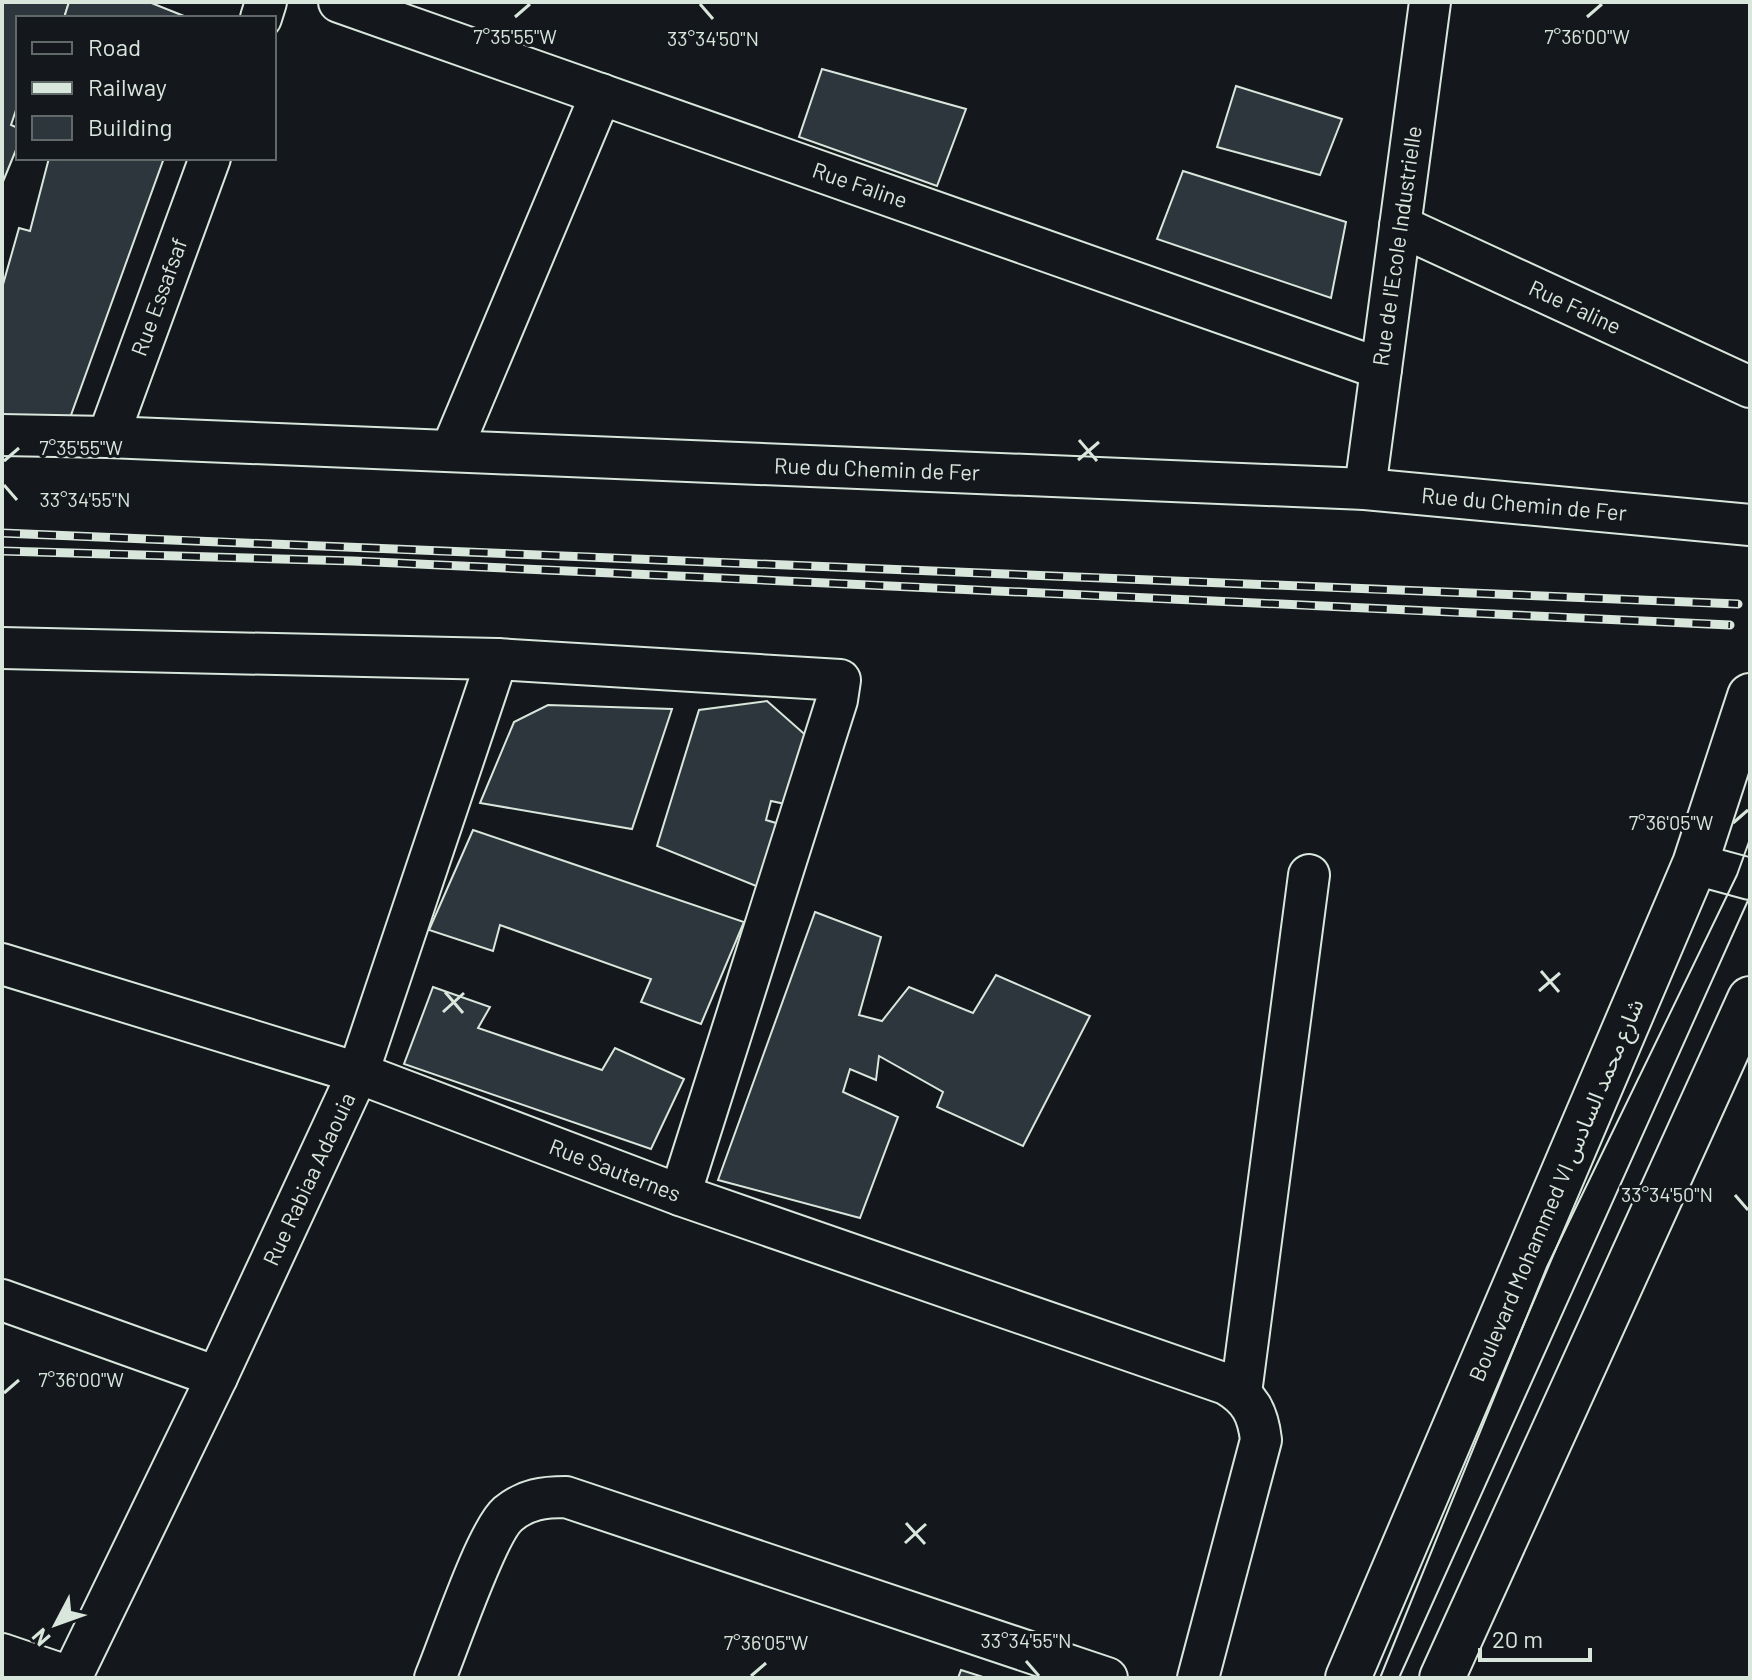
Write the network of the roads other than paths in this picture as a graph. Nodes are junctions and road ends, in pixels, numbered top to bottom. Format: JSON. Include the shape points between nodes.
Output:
{"nodes":[{"id":1,"x":339,"y":2,"type":"edge"},
{"id":2,"x":1430,"y":2,"type":"edge"},
{"id":3,"x":601,"y":94,"type":"junction"},
{"id":4,"x":209,"y":160,"type":"edge"},
{"id":5,"x":1400,"y":226,"type":"junction"},
{"id":6,"x":1381,"y":369,"type":"junction"},
{"id":7,"x":1750,"y":387,"type":"edge"},
{"id":8,"x":2,"y":435,"type":"edge"},
{"id":9,"x":108,"y":437,"type":"junction"},
{"id":10,"x":451,"y":451,"type":"junction"},
{"id":11,"x":1365,"y":489,"type":"junction"},
{"id":12,"x":1750,"y":525,"type":"edge"},
{"id":13,"x":2,"y":648,"type":"edge"},
{"id":14,"x":497,"y":659,"type":"junction"},
{"id":15,"x":1750,"y":696,"type":"edge"},
{"id":16,"x":1695,"y":864,"type":"junction"},
{"id":17,"x":1309,"y":875,"type":"dead end"},
{"id":18,"x":1750,"y":879,"type":"edge"},
{"id":19,"x":2,"y":964,"type":"edge"},
{"id":20,"x":1750,"y":999,"type":"edge"},
{"id":21,"x":358,"y":1073,"type":"junction"},
{"id":22,"x":680,"y":1195,"type":"junction"},
{"id":23,"x":2,"y":1300,"type":"edge"},
{"id":24,"x":217,"y":1377,"type":"junction"},
{"id":25,"x":1234,"y":1389,"type":"junction"},
{"id":26,"x":2,"y":1654,"type":"edge"},
{"id":27,"x":72,"y":1678,"type":"edge"},
{"id":28,"x":435,"y":1678,"type":"edge"},
{"id":29,"x":1107,"y":1678,"type":"edge"},
{"id":30,"x":1198,"y":1678,"type":"edge"},
{"id":31,"x":1348,"y":1678,"type":"edge"},
{"id":32,"x":1442,"y":1678,"type":"edge"}],
"edges":[{"from":1,"to":3,"type":"street","name":"Rue Faline"},
{"from":2,"to":5,"type":"street","name":"Rue de l'Ecole Industrielle"},
{"from":3,"to":6,"type":"street","name":"Rue Faline"},
{"from":3,"to":10,"type":"street"},
{"from":4,"to":9,"type":"street","name":"Rue Essafsaf"},
{"from":5,"to":6,"type":"street","name":"Rue de l'Ecole Industrielle"},
{"from":5,"to":7,"type":"street","name":"Rue Faline"},
{"from":6,"to":11,"type":"street","name":"Rue de l'Ecole Industrielle"},
{"from":8,"to":9,"type":"street","name":"Rue du Chemin de Fer"},
{"from":9,"to":10,"type":"street","name":"Rue du Chemin de Fer"},
{"from":10,"to":11,"type":"street","name":"Rue du Chemin de Fer"},
{"from":11,"to":12,"type":"street","name":"Rue du Chemin de Fer"},
{"from":13,"to":14,"type":"street"},
{"from":14,"to":21,"type":"street","name":"Rue Rabiaa Adaouia"},
{"from":14,"to":22,"type":"street","via":[[841,682]]},
{"from":15,"to":16,"type":"main road","name":"Boulevard Mohammed VI شارع محمد السادس"},
{"from":16,"to":18,"type":"street"},
{"from":16,"to":31,"type":"main road","name":"Boulevard Mohammed VI شارع محمد السادس"},
{"from":17,"to":25,"type":"street"},
{"from":19,"to":21,"type":"street","name":"Rue Sauternes"},
{"from":20,"to":32,"type":"main road"},
{"from":21,"to":22,"type":"street","name":"Rue Sauternes"},
{"from":21,"to":24,"type":"street","name":"Rue Rabiaa Adaouia"},
{"from":22,"to":25,"type":"street","name":"Rue Sauternes"},
{"from":23,"to":24,"type":"street"},
{"from":24,"to":27,"type":"street","name":"Rue Rabiaa Adaouia"},
{"from":25,"to":30,"type":"street","via":[[1255,1409],[1261,1440]]},
{"from":26,"to":27,"type":"street"},
{"from":28,"to":29,"type":"street","via":[[491,1538],[505,1516],[541,1497],[566,1497]]}]}
